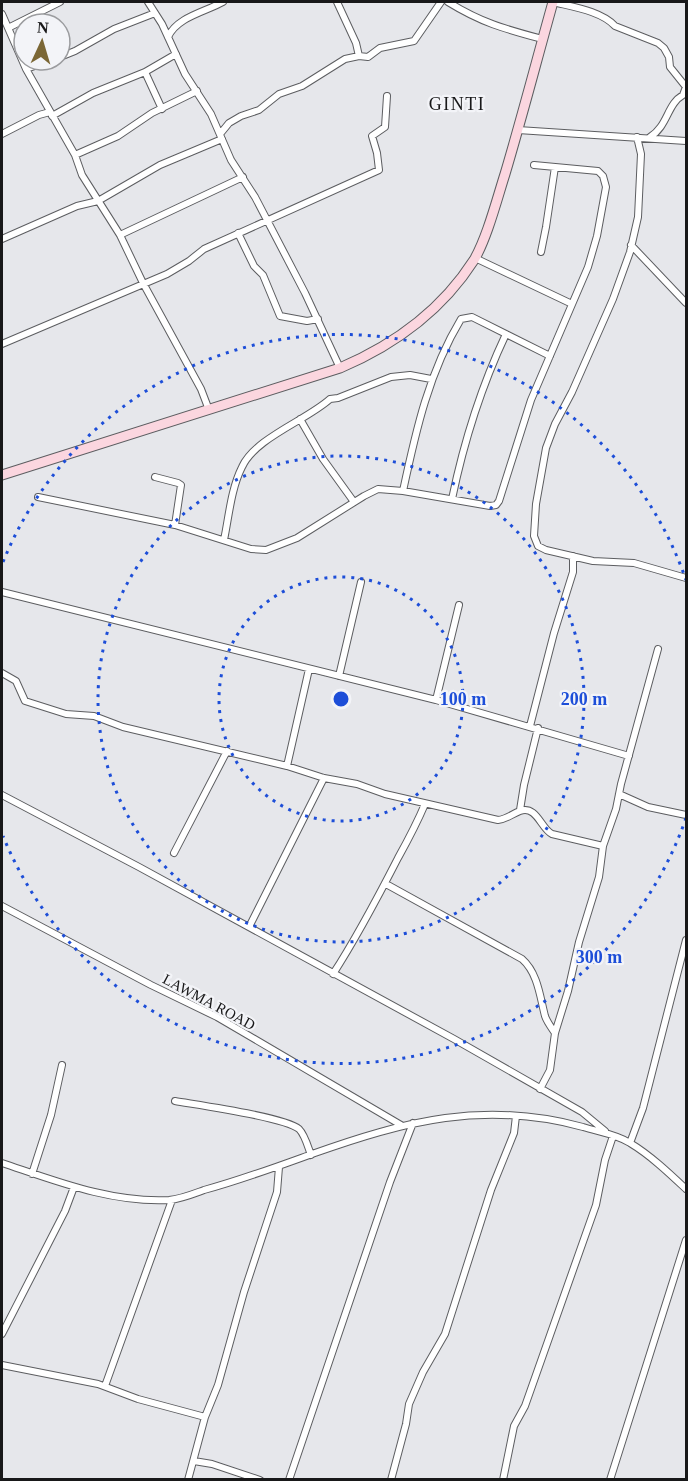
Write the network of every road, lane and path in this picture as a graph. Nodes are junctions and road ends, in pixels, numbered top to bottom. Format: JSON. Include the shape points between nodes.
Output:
{"nodes":[{"id":1,"x":60,"y":2,"type":"edge"},
{"id":2,"x":148,"y":2,"type":"edge"},
{"id":3,"x":223,"y":2,"type":"edge"},
{"id":4,"x":337,"y":2,"type":"edge"},
{"id":5,"x":441,"y":2,"type":"edge"},
{"id":6,"x":448,"y":2,"type":"edge"},
{"id":7,"x":553,"y":2,"type":"edge"},
{"id":8,"x":2,"y":14,"type":"edge"},
{"id":9,"x":155,"y":14,"type":"junction"},
{"id":10,"x":8,"y":28,"type":"junction"},
{"id":11,"x":12,"y":37,"type":"edge"},
{"id":12,"x":168,"y":37,"type":"junction"},
{"id":13,"x":543,"y":39,"type":"junction"},
{"id":14,"x":72,"y":52,"type":"edge"},
{"id":15,"x":176,"y":54,"type":"junction"},
{"id":16,"x":359,"y":56,"type":"junction"},
{"id":17,"x":28,"y":72,"type":"edge"},
{"id":18,"x":144,"y":72,"type":"junction"},
{"id":19,"x":196,"y":91,"type":"junction"},
{"id":20,"x":387,"y":96,"type":"dead end"},
{"id":21,"x":162,"y":109,"type":"junction"},
{"id":22,"x":51,"y":114,"type":"junction"},
{"id":23,"x":518,"y":130,"type":"junction"},
{"id":24,"x":2,"y":134,"type":"edge"},
{"id":25,"x":221,"y":137,"type":"junction"},
{"id":26,"x":637,"y":137,"type":"junction"},
{"id":27,"x":650,"y":137,"type":"junction"},
{"id":28,"x":687,"y":141,"type":"edge"},
{"id":29,"x":75,"y":155,"type":"junction"},
{"id":30,"x":534,"y":165,"type":"dead end"},
{"id":31,"x":555,"y":167,"type":"junction"},
{"id":32,"x":243,"y":177,"type":"junction"},
{"id":33,"x":98,"y":201,"type":"junction"},
{"id":34,"x":267,"y":220,"type":"junction"},
{"id":35,"x":238,"y":232,"type":"junction"},
{"id":36,"x":120,"y":236,"type":"junction"},
{"id":37,"x":2,"y":239,"type":"edge"},
{"id":38,"x":631,"y":245,"type":"junction"},
{"id":39,"x":541,"y":252,"type":"dead end"},
{"id":40,"x":475,"y":258,"type":"junction"},
{"id":41,"x":143,"y":283,"type":"junction"},
{"id":42,"x":687,"y":303,"type":"edge"},
{"id":43,"x":572,"y":304,"type":"junction"},
{"id":44,"x":318,"y":319,"type":"junction"},
{"id":45,"x":506,"y":334,"type":"junction"},
{"id":46,"x":2,"y":344,"type":"edge"},
{"id":47,"x":550,"y":356,"type":"junction"},
{"id":48,"x":340,"y":368,"type":"junction"},
{"id":49,"x":431,"y":379,"type":"junction"},
{"id":50,"x":209,"y":410,"type":"junction"},
{"id":51,"x":300,"y":419,"type":"junction"},
{"id":52,"x":2,"y":473,"type":"edge"},
{"id":53,"x":155,"y":477,"type":"dead end"},
{"id":54,"x":403,"y":490,"type":"junction"},
{"id":55,"x":38,"y":496,"type":"dead end"},
{"id":56,"x":452,"y":499,"type":"junction"},
{"id":57,"x":354,"y":502,"type":"junction"},
{"id":58,"x":175,"y":525,"type":"junction"},
{"id":59,"x":224,"y":540,"type":"junction"},
{"id":60,"x":573,"y":556,"type":"junction"},
{"id":61,"x":687,"y":578,"type":"edge"},
{"id":62,"x":361,"y":582,"type":"dead end"},
{"id":63,"x":2,"y":592,"type":"edge"},
{"id":64,"x":459,"y":605,"type":"dead end"},
{"id":65,"x":658,"y":649,"type":"dead end"},
{"id":66,"x":309,"y":669,"type":"junction"},
{"id":67,"x":2,"y":673,"type":"edge"},
{"id":68,"x":339,"y":676,"type":"junction"},
{"id":69,"x":436,"y":700,"type":"junction"},
{"id":70,"x":530,"y":726,"type":"junction"},
{"id":71,"x":538,"y":728,"type":"junction"},
{"id":72,"x":227,"y":751,"type":"junction"},
{"id":73,"x":629,"y":756,"type":"junction"},
{"id":74,"x":287,"y":766,"type":"junction"},
{"id":75,"x":324,"y":778,"type":"junction"},
{"id":76,"x":619,"y":794,"type":"junction"},
{"id":77,"x":2,"y":795,"type":"edge"},
{"id":78,"x":425,"y":804,"type":"junction"},
{"id":79,"x":520,"y":810,"type":"junction"},
{"id":80,"x":685,"y":812,"type":"edge"},
{"id":81,"x":603,"y":846,"type":"junction"},
{"id":82,"x":174,"y":853,"type":"dead end"},
{"id":83,"x":386,"y":884,"type":"junction"},
{"id":84,"x":2,"y":906,"type":"edge"},
{"id":85,"x":249,"y":927,"type":"junction"},
{"id":86,"x":687,"y":940,"type":"edge"},
{"id":87,"x":333,"y":974,"type":"junction"},
{"id":88,"x":555,"y":1033,"type":"junction"},
{"id":89,"x":62,"y":1065,"type":"dead end"},
{"id":90,"x":540,"y":1089,"type":"junction"},
{"id":91,"x":175,"y":1101,"type":"dead end"},
{"id":92,"x":582,"y":1112,"type":"junction"},
{"id":93,"x":516,"y":1116,"type":"junction"},
{"id":94,"x":413,"y":1123,"type":"junction"},
{"id":95,"x":401,"y":1125,"type":"junction"},
{"id":96,"x":574,"y":1125,"type":"junction"},
{"id":97,"x":611,"y":1134,"type":"junction"},
{"id":98,"x":630,"y":1143,"type":"junction"},
{"id":99,"x":311,"y":1155,"type":"junction"},
{"id":100,"x":2,"y":1163,"type":"edge"},
{"id":101,"x":279,"y":1167,"type":"junction"},
{"id":102,"x":32,"y":1174,"type":"junction"},
{"id":103,"x":74,"y":1187,"type":"junction"},
{"id":104,"x":687,"y":1189,"type":"edge"},
{"id":105,"x":172,"y":1200,"type":"junction"},
{"id":106,"x":687,"y":1240,"type":"edge"},
{"id":107,"x":2,"y":1334,"type":"edge"},
{"id":108,"x":2,"y":1365,"type":"edge"},
{"id":109,"x":105,"y":1386,"type":"junction"},
{"id":110,"x":205,"y":1417,"type":"junction"},
{"id":111,"x":194,"y":1461,"type":"junction"},
{"id":112,"x":188,"y":1479,"type":"edge"},
{"id":113,"x":261,"y":1479,"type":"edge"},
{"id":114,"x":289,"y":1479,"type":"edge"},
{"id":115,"x":391,"y":1479,"type":"edge"},
{"id":116,"x":503,"y":1479,"type":"edge"},
{"id":117,"x":610,"y":1479,"type":"edge"}],
"edges":[{"from":1,"to":10,"type":"street"},
{"from":2,"to":9,"type":"street"},
{"from":3,"to":12,"type":"street","via":[[180,23]]},
{"from":4,"to":16,"type":"street"},
{"from":5,"to":16,"type":"street","via":[[414,41],[380,48],[368,57]]},
{"from":6,"to":13,"type":"street","via":[[501,28]]},
{"from":7,"to":13,"type":"main road"},
{"from":7,"to":27,"type":"street","via":[[596,14],[658,43],[668,54],[670,67],[686,87],[660,130]]},
{"from":8,"to":10,"type":"street"},
{"from":9,"to":12,"type":"street"},
{"from":9,"to":14,"type":"street"},
{"from":10,"to":11,"type":"street"},
{"from":12,"to":15,"type":"street"},
{"from":13,"to":23,"type":"main road"},
{"from":15,"to":18,"type":"street"},
{"from":15,"to":19,"type":"street"},
{"from":16,"to":25,"type":"street","via":[[345,59],[302,86],[279,94],[259,110],[229,123]]},
{"from":17,"to":22,"type":"street"},
{"from":18,"to":21,"type":"street"},
{"from":18,"to":22,"type":"street"},
{"from":19,"to":21,"type":"street"},
{"from":19,"to":25,"type":"street"},
{"from":20,"to":34,"type":"street","via":[[385,127],[372,136],[379,170]]},
{"from":21,"to":29,"type":"street"},
{"from":22,"to":24,"type":"street","via":[[39,115]]},
{"from":22,"to":29,"type":"street"},
{"from":23,"to":26,"type":"street"},
{"from":23,"to":40,"type":"main road"},
{"from":25,"to":32,"type":"street"},
{"from":25,"to":33,"type":"street","via":[[160,165]]},
{"from":26,"to":27,"type":"street"},
{"from":26,"to":38,"type":"street","via":[[641,168],[638,217]]},
{"from":27,"to":28,"type":"street"},
{"from":29,"to":33,"type":"street"},
{"from":30,"to":31,"type":"street"},
{"from":31,"to":39,"type":"street"},
{"from":31,"to":43,"type":"street","via":[[598,171],[605,180],[597,236]]},
{"from":32,"to":34,"type":"street"},
{"from":32,"to":36,"type":"street"},
{"from":33,"to":36,"type":"street"},
{"from":33,"to":37,"type":"street","via":[[77,206]]},
{"from":34,"to":35,"type":"street"},
{"from":34,"to":44,"type":"street"},
{"from":35,"to":41,"type":"street","via":[[167,274]]},
{"from":35,"to":44,"type":"street","via":[[254,266],[263,275],[280,316]]},
{"from":36,"to":41,"type":"street"},
{"from":38,"to":42,"type":"street"},
{"from":38,"to":60,"type":"street","via":[[614,298],[555,424],[540,476],[535,540],[546,550]]},
{"from":40,"to":43,"type":"street"},
{"from":40,"to":48,"type":"main road","via":[[421,321],[370,355]]},
{"from":41,"to":46,"type":"street"},
{"from":41,"to":50,"type":"street"},
{"from":43,"to":47,"type":"street"},
{"from":44,"to":48,"type":"street"},
{"from":45,"to":47,"type":"street"},
{"from":45,"to":49,"type":"street","via":[[472,317],[461,319]]},
{"from":45,"to":56,"type":"street","via":[[470,422]]},
{"from":47,"to":56,"type":"street","via":[[531,400],[499,501],[490,506]]},
{"from":48,"to":50,"type":"main road"},
{"from":49,"to":51,"type":"street","via":[[392,377],[330,399]]},
{"from":49,"to":54,"type":"street"},
{"from":50,"to":52,"type":"main road"},
{"from":51,"to":57,"type":"street"},
{"from":51,"to":59,"type":"street","via":[[255,451],[242,466]]},
{"from":53,"to":58,"type":"street","via":[[181,485]]},
{"from":54,"to":56,"type":"street"},
{"from":54,"to":57,"type":"street","via":[[378,489]]},
{"from":55,"to":58,"type":"street"},
{"from":57,"to":59,"type":"street","via":[[297,538],[266,550]]},
{"from":58,"to":59,"type":"street"},
{"from":60,"to":61,"type":"street","via":[[634,563]]},
{"from":60,"to":70,"type":"street","via":[[573,572]]},
{"from":62,"to":68,"type":"street"},
{"from":63,"to":66,"type":"street"},
{"from":64,"to":69,"type":"street"},
{"from":65,"to":73,"type":"street"},
{"from":66,"to":68,"type":"street"},
{"from":66,"to":74,"type":"street"},
{"from":67,"to":72,"type":"street","via":[[16,681],[29,703]]},
{"from":68,"to":69,"type":"street"},
{"from":69,"to":70,"type":"street"},
{"from":70,"to":71,"type":"street"},
{"from":71,"to":73,"type":"street"},
{"from":71,"to":79,"type":"street"},
{"from":72,"to":74,"type":"street"},
{"from":72,"to":82,"type":"street"},
{"from":73,"to":76,"type":"street"},
{"from":74,"to":75,"type":"street"},
{"from":75,"to":78,"type":"street"},
{"from":75,"to":85,"type":"street"},
{"from":76,"to":80,"type":"street","via":[[648,807]]},
{"from":76,"to":81,"type":"street"},
{"from":77,"to":85,"type":"street"},
{"from":78,"to":79,"type":"street","via":[[498,820]]},
{"from":78,"to":83,"type":"street"},
{"from":79,"to":81,"type":"street","via":[[537,816],[547,832]]},
{"from":81,"to":88,"type":"street","via":[[599,877]]},
{"from":83,"to":87,"type":"street"},
{"from":83,"to":88,"type":"street","via":[[527,963]]},
{"from":84,"to":95,"type":"street","name":"LAWMA ROAD","via":[[217,1017]]},
{"from":85,"to":87,"type":"street"},
{"from":86,"to":98,"type":"street","via":[[643,1108]]},
{"from":87,"to":90,"type":"street"},
{"from":88,"to":90,"type":"street","via":[[550,1070]]},
{"from":89,"to":102,"type":"street"},
{"from":90,"to":92,"type":"street"},
{"from":91,"to":99,"type":"street","via":[[294,1126],[301,1132]]},
{"from":92,"to":96,"type":"street"},
{"from":92,"to":97,"type":"street"},
{"from":93,"to":94,"type":"street","via":[[461,1115]]},
{"from":93,"to":96,"type":"street"},
{"from":93,"to":115,"type":"street","via":[[514,1133],[491,1190],[445,1334],[412,1394]]},
{"from":94,"to":95,"type":"street"},
{"from":94,"to":114,"type":"street"},
{"from":95,"to":99,"type":"street"},
{"from":96,"to":97,"type":"street"},
{"from":97,"to":98,"type":"street"},
{"from":97,"to":116,"type":"street","via":[[597,1205],[525,1406],[514,1426]]},
{"from":98,"to":104,"type":"street"},
{"from":99,"to":101,"type":"street"},
{"from":100,"to":102,"type":"street"},
{"from":101,"to":105,"type":"street"},
{"from":101,"to":110,"type":"street","via":[[277,1192]]},
{"from":102,"to":103,"type":"street"},
{"from":103,"to":105,"type":"street","via":[[116,1197]]},
{"from":103,"to":107,"type":"street"},
{"from":105,"to":109,"type":"street"},
{"from":106,"to":117,"type":"street"},
{"from":108,"to":109,"type":"street"},
{"from":109,"to":110,"type":"street"},
{"from":110,"to":111,"type":"street"},
{"from":111,"to":112,"type":"street"},
{"from":111,"to":113,"type":"street"}]}
